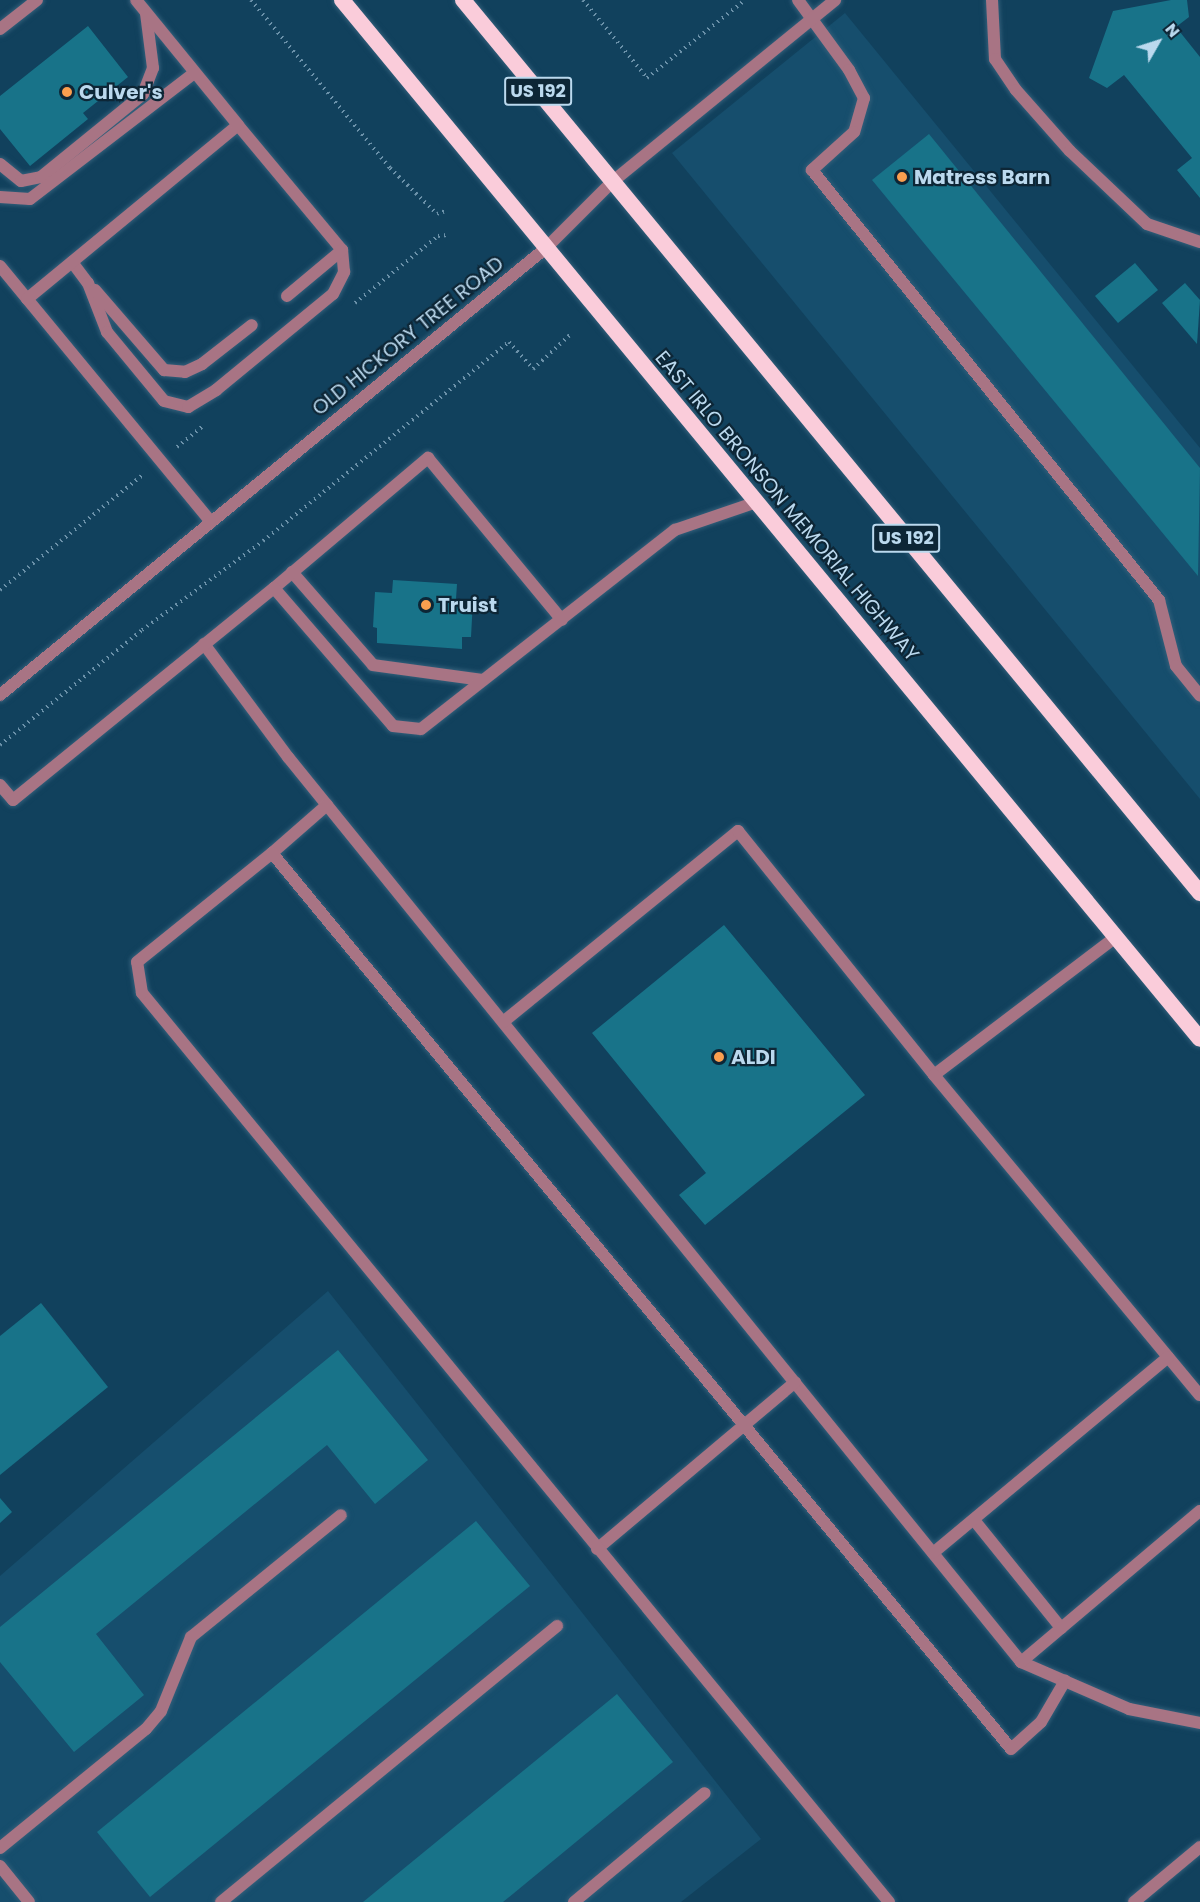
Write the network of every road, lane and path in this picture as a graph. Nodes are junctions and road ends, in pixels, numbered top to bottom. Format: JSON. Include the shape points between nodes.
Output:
{"nodes":[{"id":1,"x":37,"y":0,"type":"edge"},
{"id":2,"x":136,"y":0,"type":"edge"},
{"id":3,"x":251,"y":0,"type":"edge"},
{"id":4,"x":342,"y":0,"type":"edge"},
{"id":5,"x":464,"y":0,"type":"edge"},
{"id":6,"x":583,"y":0,"type":"edge"},
{"id":7,"x":745,"y":0,"type":"edge"},
{"id":8,"x":798,"y":0,"type":"edge"},
{"id":9,"x":835,"y":0,"type":"edge"},
{"id":10,"x":992,"y":0,"type":"edge"},
{"id":11,"x":145,"y":11,"type":"junction"},
{"id":12,"x":809,"y":20,"type":"junction"},
{"id":13,"x":0,"y":29,"type":"edge"},
{"id":14,"x":194,"y":73,"type":"junction"},
{"id":15,"x":238,"y":125,"type":"junction"},
{"id":16,"x":0,"y":164,"type":"edge"},
{"id":17,"x":612,"y":182,"type":"junction"},
{"id":18,"x":0,"y":197,"type":"edge"},
{"id":19,"x":445,"y":211,"type":"dead end"},
{"id":20,"x":1200,"y":242,"type":"edge"},
{"id":21,"x":546,"y":248,"type":"junction"},
{"id":22,"x":342,"y":250,"type":"junction"},
{"id":23,"x":72,"y":262,"type":"junction"},
{"id":24,"x":0,"y":266,"type":"edge"},
{"id":25,"x":88,"y":283,"type":"junction"},
{"id":26,"x":287,"y":296,"type":"dead end"},
{"id":27,"x":27,"y":299,"type":"junction"},
{"id":28,"x":252,"y":325,"type":"dead end"},
{"id":29,"x":572,"y":333,"type":"dead end"},
{"id":30,"x":757,"y":502,"type":"junction"},
{"id":31,"x":211,"y":522,"type":"junction"},
{"id":32,"x":292,"y":573,"type":"junction"},
{"id":33,"x":274,"y":588,"type":"junction"},
{"id":34,"x":562,"y":620,"type":"junction"},
{"id":35,"x":204,"y":644,"type":"junction"},
{"id":36,"x":482,"y":680,"type":"junction"},
{"id":37,"x":0,"y":695,"type":"edge"},
{"id":38,"x":1200,"y":696,"type":"edge"},
{"id":39,"x":0,"y":745,"type":"edge"},
{"id":40,"x":0,"y":785,"type":"edge"},
{"id":41,"x":327,"y":805,"type":"junction"},
{"id":42,"x":272,"y":853,"type":"junction"},
{"id":43,"x":1200,"y":893,"type":"edge"},
{"id":44,"x":1116,"y":937,"type":"junction"},
{"id":45,"x":503,"y":1022,"type":"junction"},
{"id":46,"x":1200,"y":1039,"type":"edge"},
{"id":47,"x":934,"y":1075,"type":"junction"},
{"id":48,"x":1168,"y":1357,"type":"junction"},
{"id":49,"x":795,"y":1382,"type":"junction"},
{"id":50,"x":1200,"y":1395,"type":"edge"},
{"id":51,"x":744,"y":1427,"type":"junction"},
{"id":52,"x":1200,"y":1511,"type":"edge"},
{"id":53,"x":341,"y":1515,"type":"dead end"},
{"id":54,"x":974,"y":1520,"type":"junction"},
{"id":55,"x":597,"y":1549,"type":"junction"},
{"id":56,"x":933,"y":1553,"type":"junction"},
{"id":57,"x":557,"y":1626,"type":"dead end"},
{"id":58,"x":1061,"y":1628,"type":"junction"},
{"id":59,"x":1021,"y":1662,"type":"junction"},
{"id":60,"x":1065,"y":1681,"type":"junction"},
{"id":61,"x":1200,"y":1723,"type":"edge"},
{"id":62,"x":705,"y":1793,"type":"dead end"},
{"id":63,"x":1200,"y":1847,"type":"edge"},
{"id":64,"x":0,"y":1848,"type":"edge"},
{"id":65,"x":0,"y":1866,"type":"edge"},
{"id":66,"x":29,"y":1902,"type":"edge"},
{"id":67,"x":221,"y":1902,"type":"edge"},
{"id":68,"x":574,"y":1902,"type":"edge"},
{"id":69,"x":889,"y":1902,"type":"edge"},
{"id":70,"x":1134,"y":1902,"type":"edge"}],
"edges":[{"from":1,"to":13,"type":"street"},
{"from":2,"to":11,"type":"street"},
{"from":3,"to":19,"type":"path","via":[[390,168],[437,214]]},
{"from":4,"to":21,"type":"highway","name":"EAST IRLO BRONSON MEMORIAL HIGHWAY"},
{"from":5,"to":17,"type":"highway","number":"US 192"},
{"from":6,"to":7,"type":"path","via":[[647,78]]},
{"from":8,"to":12,"type":"street"},
{"from":9,"to":12,"type":"street","name":"OLD HICKORY TREE ROAD"},
{"from":10,"to":20,"type":"street","via":[[995,59],[1016,90],[1070,151],[1147,224]]},
{"from":11,"to":14,"type":"street"},
{"from":11,"to":16,"type":"street","via":[[153,68],[143,94],[41,177],[21,181]]},
{"from":12,"to":17,"type":"street","name":"OLD HICKORY TREE ROAD"},
{"from":12,"to":38,"type":"street","via":[[849,70],[864,98],[854,132],[812,170],[1159,600],[1176,666]]},
{"from":14,"to":15,"type":"street"},
{"from":14,"to":18,"type":"street","via":[[30,200]]},
{"from":15,"to":22,"type":"street"},
{"from":15,"to":23,"type":"street"},
{"from":17,"to":21,"type":"street","name":"OLD HICKORY TREE ROAD"},
{"from":17,"to":43,"type":"highway","number":"US 192"},
{"from":21,"to":30,"type":"highway","name":"EAST IRLO BRONSON MEMORIAL HIGHWAY"},
{"from":21,"to":31,"type":"street","name":"OLD HICKORY TREE ROAD"},
{"from":22,"to":25,"type":"street","via":[[344,272],[333,294],[216,390],[188,407],[164,401],[107,332]]},
{"from":22,"to":26,"type":"street"},
{"from":23,"to":25,"type":"street"},
{"from":23,"to":27,"type":"street"},
{"from":24,"to":27,"type":"street"},
{"from":25,"to":28,"type":"street","via":[[164,370],[185,372],[202,364]]},
{"from":27,"to":31,"type":"street"},
{"from":29,"to":39,"type":"path","via":[[533,369],[508,342],[263,541],[142,630]]},
{"from":30,"to":34,"type":"street","via":[[675,530]]},
{"from":30,"to":44,"type":"highway","name":"EAST IRLO BRONSON MEMORIAL HIGHWAY"},
{"from":31,"to":37,"type":"street","name":"OLD HICKORY TREE ROAD"},
{"from":32,"to":33,"type":"street"},
{"from":32,"to":34,"type":"street","via":[[428,458]]},
{"from":32,"to":36,"type":"street","via":[[373,665]]},
{"from":33,"to":35,"type":"street"},
{"from":33,"to":36,"type":"street","via":[[393,726],[421,729]]},
{"from":34,"to":36,"type":"street"},
{"from":35,"to":40,"type":"street","via":[[13,800]]},
{"from":35,"to":41,"type":"street"},
{"from":41,"to":42,"type":"street"},
{"from":41,"to":45,"type":"street"},
{"from":42,"to":51,"type":"street"},
{"from":42,"to":55,"type":"street","via":[[137,962],[142,993]]},
{"from":44,"to":46,"type":"highway","name":"EAST IRLO BRONSON MEMORIAL HIGHWAY"},
{"from":44,"to":47,"type":"street"},
{"from":45,"to":47,"type":"street","via":[[738,831]]},
{"from":45,"to":49,"type":"street"},
{"from":47,"to":48,"type":"street"},
{"from":48,"to":50,"type":"street"},
{"from":48,"to":54,"type":"street"},
{"from":49,"to":51,"type":"street"},
{"from":49,"to":56,"type":"street"},
{"from":51,"to":55,"type":"street"},
{"from":51,"to":60,"type":"street","via":[[1011,1749],[1041,1722]]},
{"from":52,"to":58,"type":"street"},
{"from":53,"to":64,"type":"street","via":[[191,1636],[160,1711],[146,1729]]},
{"from":54,"to":56,"type":"street"},
{"from":54,"to":58,"type":"street"},
{"from":55,"to":69,"type":"street"},
{"from":56,"to":59,"type":"street"},
{"from":57,"to":67,"type":"street"},
{"from":58,"to":59,"type":"street"},
{"from":59,"to":60,"type":"street"},
{"from":60,"to":61,"type":"street","via":[[1129,1709]]},
{"from":62,"to":68,"type":"street"},
{"from":63,"to":70,"type":"street"},
{"from":65,"to":66,"type":"street"}]}
